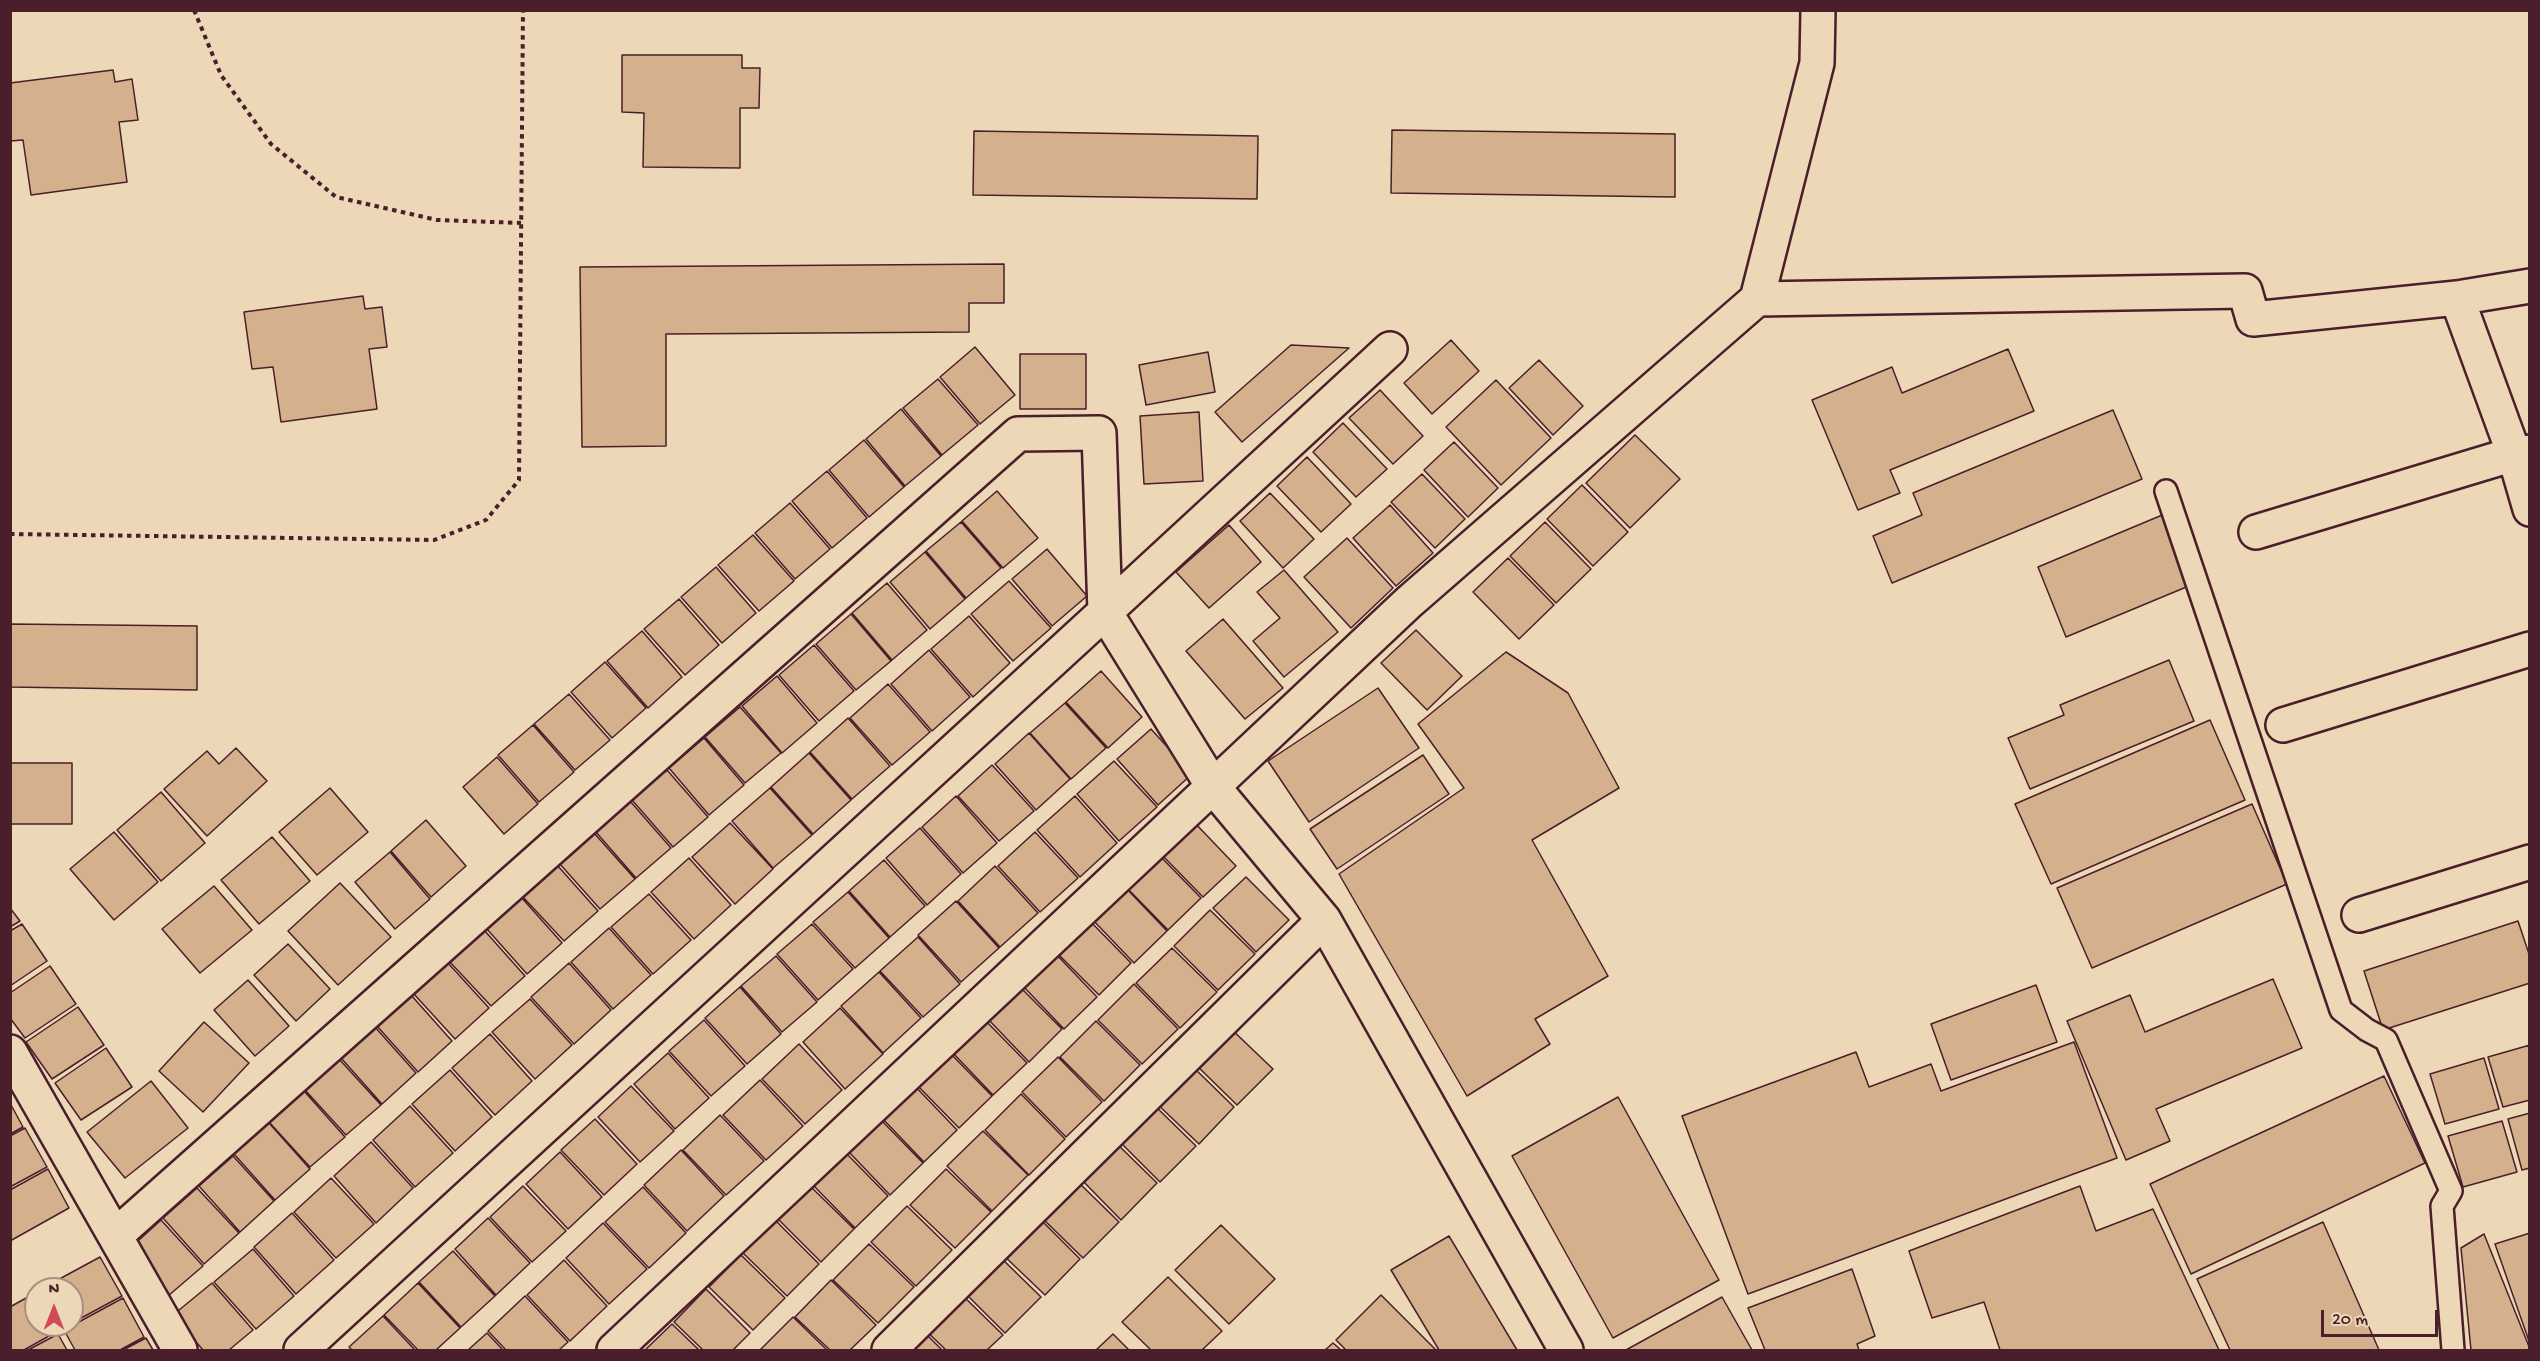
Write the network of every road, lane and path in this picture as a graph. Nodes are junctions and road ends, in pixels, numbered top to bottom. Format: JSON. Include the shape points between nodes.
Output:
{"nodes":[{"id":1,"x":194,"y":10,"type":"edge"},
{"id":2,"x":523,"y":10,"type":"edge"},
{"id":3,"x":1818,"y":10,"type":"edge"},
{"id":4,"x":521,"y":223,"type":"junction"},
{"id":5,"x":2529,"y":286,"type":"edge"},
{"id":6,"x":2457,"y":298,"type":"junction"},
{"id":7,"x":1757,"y":299,"type":"junction"},
{"id":8,"x":1390,"y":349,"type":"dead end"},
{"id":9,"x":2522,"y":453,"type":"edge"},
{"id":10,"x":2166,"y":491,"type":"dead end"},
{"id":11,"x":2529,"y":509,"type":"edge"},
{"id":12,"x":2256,"y":532,"type":"dead end"},
{"id":13,"x":10,"y":534,"type":"edge"},
{"id":14,"x":1105,"y":612,"type":"junction"},
{"id":15,"x":2529,"y":649,"type":"edge"},
{"id":16,"x":2283,"y":725,"type":"dead end"},
{"id":17,"x":1214,"y":788,"type":"junction"},
{"id":18,"x":2529,"y":862,"type":"edge"},
{"id":19,"x":2359,"y":915,"type":"dead end"},
{"id":20,"x":1324,"y":920,"type":"junction"},
{"id":21,"x":10,"y":1052,"type":"edge"},
{"id":22,"x":115,"y":1236,"type":"junction"},
{"id":23,"x":180,"y":1350,"type":"edge"},
{"id":24,"x":301,"y":1350,"type":"edge"},
{"id":25,"x":614,"y":1350,"type":"edge"},
{"id":26,"x":889,"y":1350,"type":"edge"},
{"id":27,"x":1566,"y":1350,"type":"edge"},
{"id":28,"x":2452,"y":1350,"type":"edge"}],
"edges":[{"from":1,"to":4,"type":"path","via":[[221,75],[272,144],[336,197],[437,220]]},
{"from":2,"to":4,"type":"path"},
{"from":3,"to":7,"type":"street","via":[[1817,63]]},
{"from":4,"to":13,"type":"path","via":[[519,480],[486,520],[434,540]]},
{"from":5,"to":6,"type":"street"},
{"from":6,"to":7,"type":"street","via":[[2253,319],[2245,291]]},
{"from":6,"to":9,"type":"street"},
{"from":7,"to":17,"type":"street","via":[[1409,602]]},
{"from":8,"to":14,"type":"street"},
{"from":9,"to":11,"type":"street"},
{"from":9,"to":12,"type":"street"},
{"from":10,"to":28,"type":"lane","via":[[2341,1010],[2386,1040],[2451,1191],[2442,1206]]},
{"from":14,"to":17,"type":"street"},
{"from":14,"to":22,"type":"street","via":[[1099,433],[1018,434]]},
{"from":14,"to":24,"type":"street"},
{"from":15,"to":16,"type":"street"},
{"from":17,"to":20,"type":"street"},
{"from":17,"to":25,"type":"street"},
{"from":18,"to":19,"type":"street"},
{"from":20,"to":26,"type":"street"},
{"from":20,"to":27,"type":"street"},
{"from":21,"to":22,"type":"street"},
{"from":22,"to":23,"type":"street"}]}
